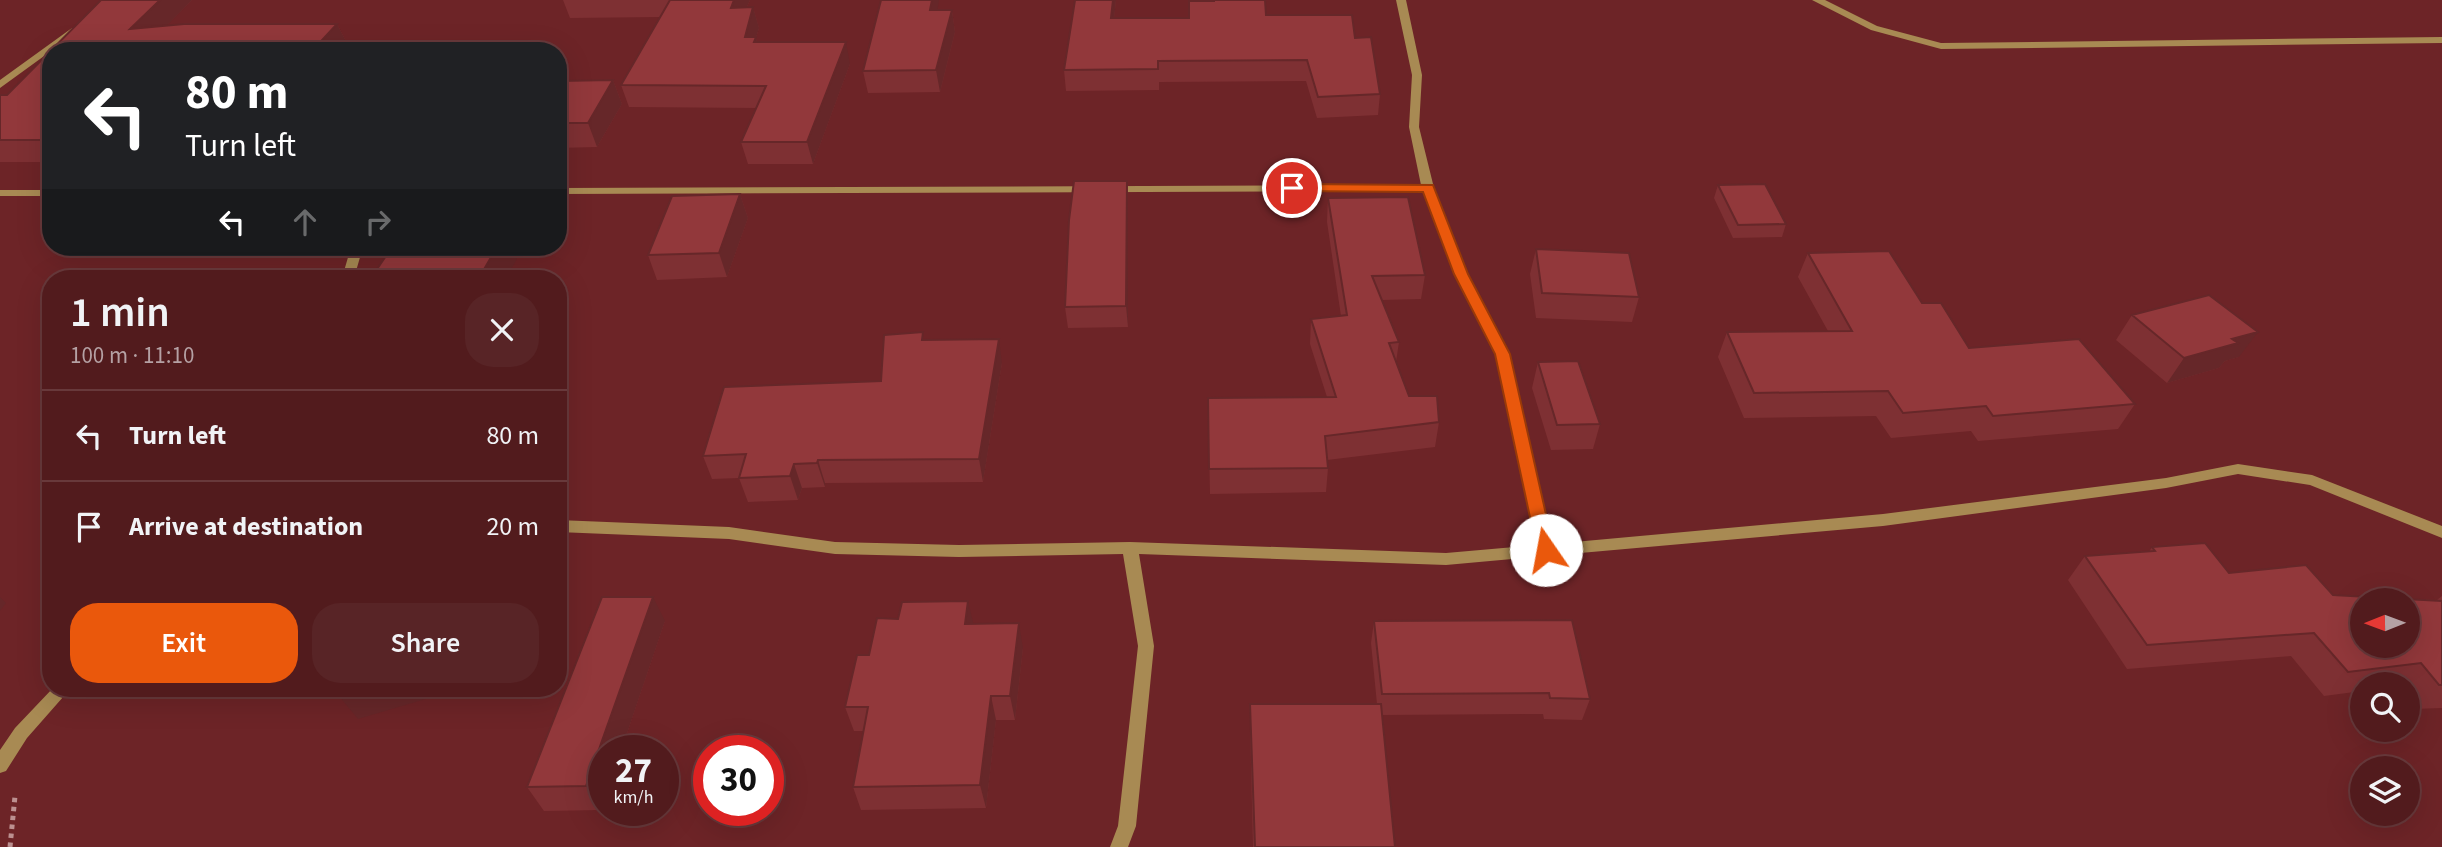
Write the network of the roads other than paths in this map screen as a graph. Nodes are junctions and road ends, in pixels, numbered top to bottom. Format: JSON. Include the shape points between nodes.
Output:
{"nodes":[{"id":1,"x":1401,"y":0,"type":"edge"},
{"id":2,"x":1817,"y":0,"type":"edge"},
{"id":3,"x":85,"y":23,"type":"edge"},
{"id":4,"x":2442,"y":40,"type":"edge"},
{"id":5,"x":59,"y":42,"type":"edge"},
{"id":6,"x":42,"y":54,"type":"edge"},
{"id":7,"x":0,"y":85,"type":"edge"},
{"id":8,"x":1428,"y":188,"type":"junction"},
{"id":9,"x":567,"y":191,"type":"edge"},
{"id":10,"x":0,"y":193,"type":"edge"},
{"id":11,"x":42,"y":193,"type":"edge"},
{"id":12,"x":567,"y":526,"type":"edge"},
{"id":13,"x":2442,"y":531,"type":"edge"},
{"id":14,"x":1130,"y":548,"type":"junction"},
{"id":15,"x":1546,"y":550,"type":"junction"},
{"id":16,"x":55,"y":697,"type":"edge"},
{"id":17,"x":0,"y":765,"type":"edge"},
{"id":18,"x":1119,"y":847,"type":"edge"}],
"edges":[{"from":1,"to":8,"type":"street","via":[[1417,75],[1414,127]]},
{"from":2,"to":4,"type":"street","via":[[1874,28],[1941,46]]},
{"from":3,"to":5,"type":"street"},
{"from":6,"to":7,"type":"street"},
{"from":8,"to":9,"type":"street"},
{"from":8,"to":15,"type":"street","via":[[1461,274],[1502,354]]},
{"from":10,"to":11,"type":"street"},
{"from":12,"to":14,"type":"street","via":[[729,533],[835,548]]},
{"from":13,"to":15,"type":"street","via":[[2312,480],[2238,469],[2166,483],[1883,520]]},
{"from":14,"to":15,"type":"street","via":[[1446,559]]},
{"from":14,"to":18,"type":"street","via":[[1146,646],[1128,826]]},
{"from":16,"to":17,"type":"street"}]}
